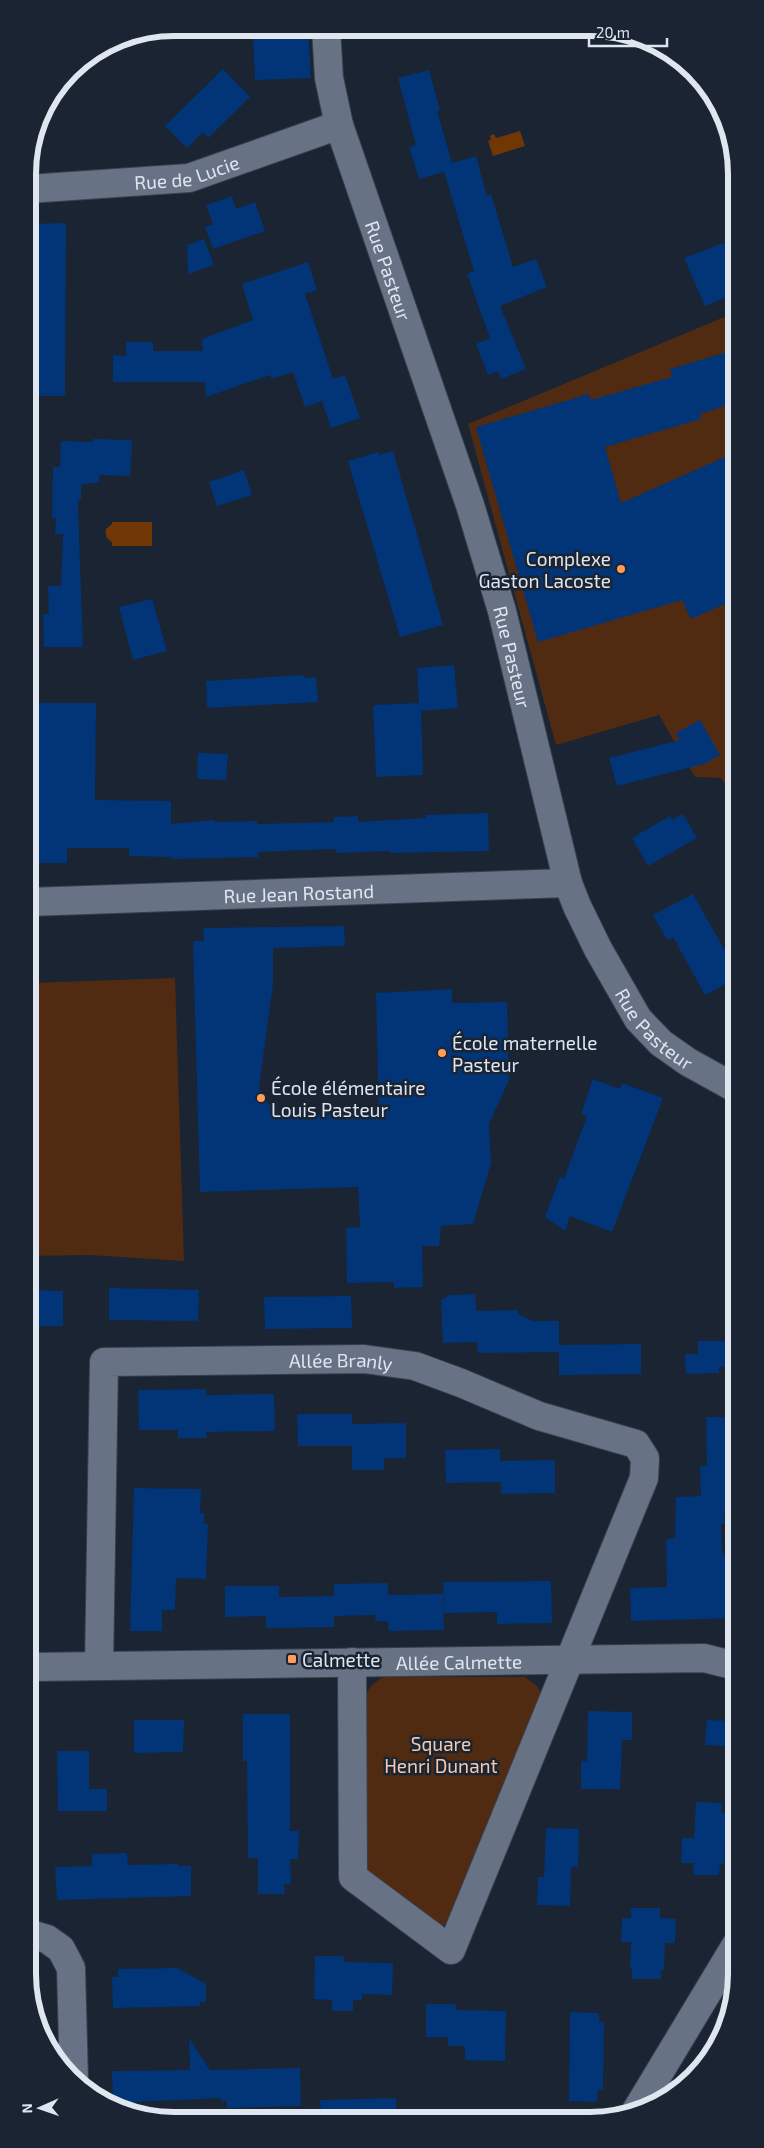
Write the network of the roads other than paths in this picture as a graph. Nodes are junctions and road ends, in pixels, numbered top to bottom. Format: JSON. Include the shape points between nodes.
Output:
{"nodes":[{"id":1,"x":327,"y":37,"type":"edge"},
{"id":2,"x":339,"y":124,"type":"junction"},
{"id":3,"x":37,"y":188,"type":"edge"},
{"id":4,"x":568,"y":883,"type":"junction"},
{"id":5,"x":37,"y":902,"type":"edge"},
{"id":6,"x":727,"y":1084,"type":"edge"},
{"id":7,"x":572,"y":1659,"type":"junction"},
{"id":8,"x":352,"y":1662,"type":"junction"},
{"id":9,"x":727,"y":1664,"type":"edge"},
{"id":10,"x":99,"y":1666,"type":"junction"},
{"id":11,"x":36,"y":1667,"type":"edge"},
{"id":12,"x":36,"y":1936,"type":"edge"},
{"id":13,"x":727,"y":1960,"type":"edge"},
{"id":14,"x":74,"y":2068,"type":"edge"},
{"id":15,"x":642,"y":2101,"type":"edge"}],
"edges":[{"from":1,"to":2,"type":"street","name":"Rue Pasteur","via":[[329,78]]},
{"from":2,"to":3,"type":"street","name":"Rue de Lucie","via":[[189,178]]},
{"from":2,"to":4,"type":"street","name":"Rue Pasteur","via":[[470,505],[502,611]]},
{"from":4,"to":5,"type":"street","name":"Rue Jean Rostand"},
{"from":4,"to":6,"type":"street","name":"Rue Pasteur","via":[[585,924],[638,1019],[688,1062]]},
{"from":7,"to":8,"type":"street","name":"Allée Calmette"},
{"from":7,"to":8,"type":"street","via":[[451,1950],[353,1877]]},
{"from":7,"to":9,"type":"street","name":"Allée Calmette","via":[[704,1658]]},
{"from":7,"to":10,"type":"street","name":"Allée Branly","via":[[644,1478],[645,1458],[636,1444],[539,1416],[415,1366],[364,1359],[104,1362]]},
{"from":8,"to":10,"type":"street","name":"Allée Calmette"},
{"from":10,"to":11,"type":"street","name":"Allée Calmette"},
{"from":12,"to":14,"type":"street","via":[[61,1949],[72,1968]]},
{"from":13,"to":15,"type":"street"}]}
